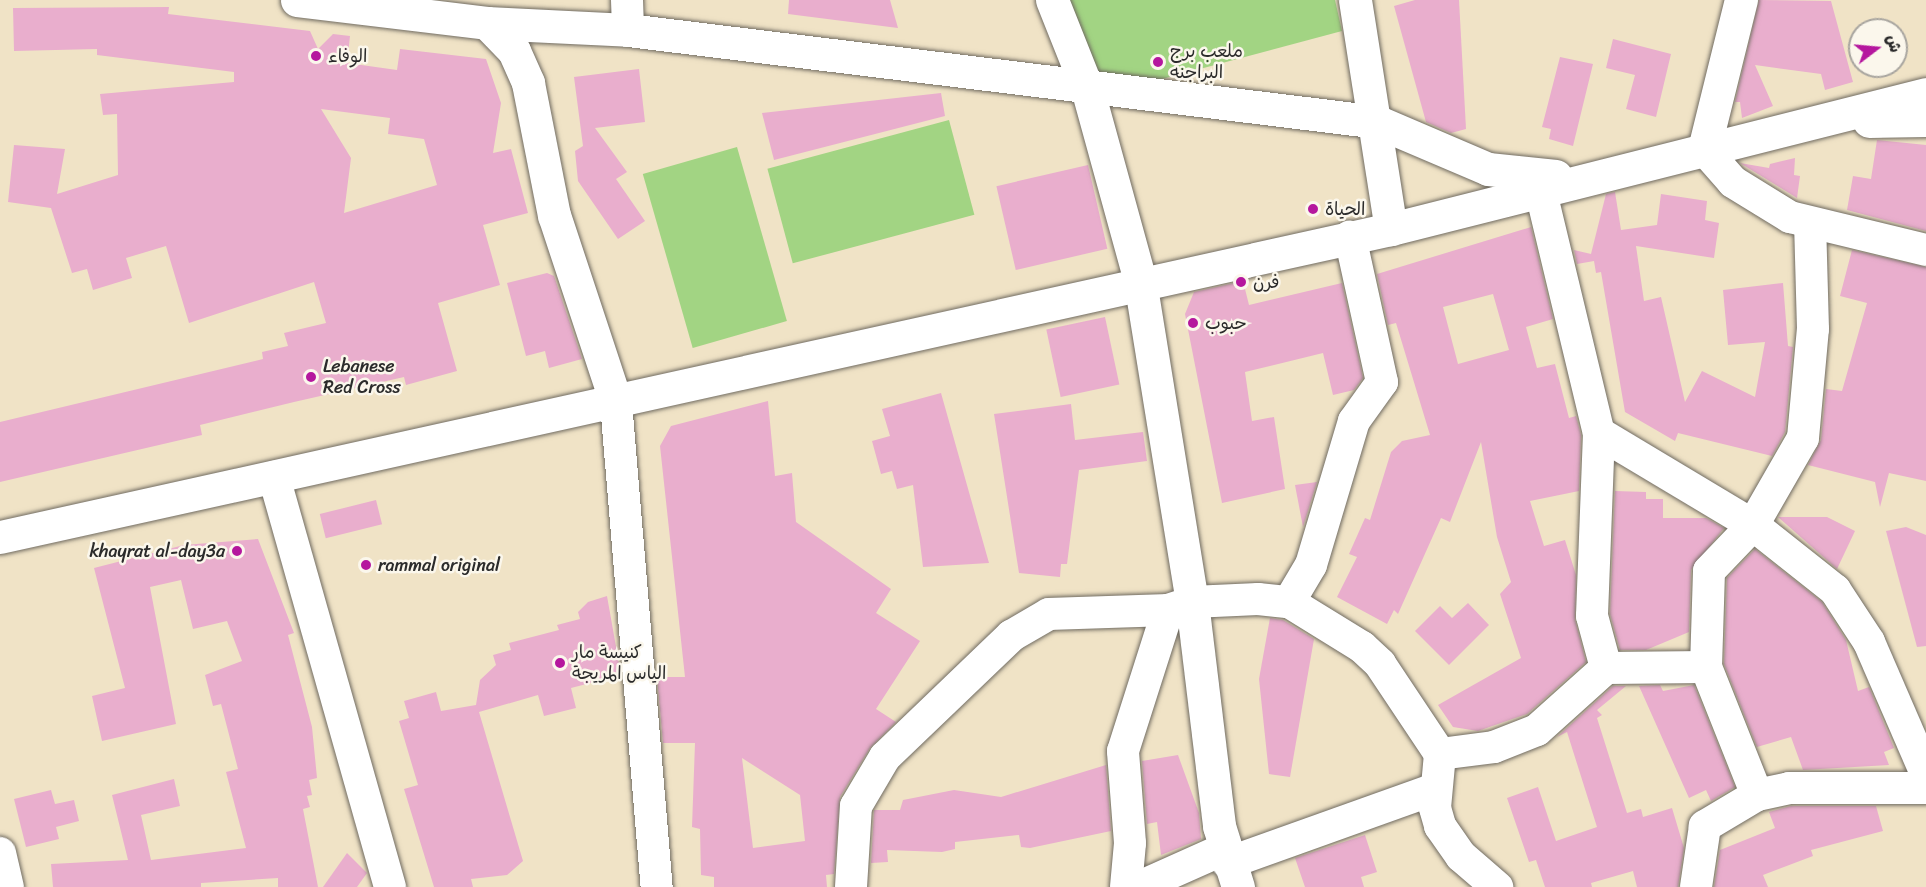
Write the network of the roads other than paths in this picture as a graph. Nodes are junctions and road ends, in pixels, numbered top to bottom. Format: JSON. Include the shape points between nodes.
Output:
{"nodes":[{"id":1,"x":297,"y":0,"type":"edge"},
{"id":2,"x":1052,"y":0,"type":"edge"},
{"id":3,"x":1355,"y":0,"type":"edge"},
{"id":4,"x":1741,"y":0,"type":"edge"},
{"id":5,"x":627,"y":15,"type":"edge"},
{"id":6,"x":487,"y":23,"type":"junction"},
{"id":7,"x":1087,"y":88,"type":"junction"},
{"id":8,"x":1926,"y":94,"type":"edge"},
{"id":9,"x":1926,"y":120,"type":"edge"},
{"id":10,"x":1378,"y":122,"type":"junction"},
{"id":11,"x":1810,"y":126,"type":"junction"},
{"id":12,"x":1704,"y":148,"type":"junction"},
{"id":13,"x":1592,"y":177,"type":"junction"},
{"id":14,"x":1540,"y":188,"type":"junction"},
{"id":15,"x":1810,"y":224,"type":"junction"},
{"id":16,"x":1392,"y":229,"type":"junction"},
{"id":17,"x":1350,"y":236,"type":"junction"},
{"id":18,"x":1926,"y":250,"type":"edge"},
{"id":19,"x":1140,"y":281,"type":"junction"},
{"id":20,"x":616,"y":403,"type":"junction"},
{"id":21,"x":1599,"y":434,"type":"junction"},
{"id":22,"x":274,"y":477,"type":"junction"},
{"id":23,"x":1753,"y":525,"type":"junction"},
{"id":24,"x":0,"y":537,"type":"edge"},
{"id":25,"x":1289,"y":602,"type":"junction"},
{"id":26,"x":1180,"y":606,"type":"junction"},
{"id":27,"x":1706,"y":667,"type":"junction"},
{"id":28,"x":1606,"y":668,"type":"junction"},
{"id":29,"x":1440,"y":754,"type":"junction"},
{"id":30,"x":1926,"y":774,"type":"edge"},
{"id":31,"x":1926,"y":788,"type":"edge"},
{"id":32,"x":1435,"y":789,"type":"junction"},
{"id":33,"x":1757,"y":795,"type":"junction"},
{"id":34,"x":0,"y":854,"type":"edge"},
{"id":35,"x":1230,"y":866,"type":"edge"},
{"id":36,"x":8,"y":887,"type":"edge"},
{"id":37,"x":390,"y":887,"type":"edge"},
{"id":38,"x":657,"y":887,"type":"edge"},
{"id":39,"x":851,"y":887,"type":"edge"},
{"id":40,"x":1126,"y":887,"type":"edge"},
{"id":41,"x":1139,"y":887,"type":"edge"},
{"id":42,"x":1497,"y":887,"type":"edge"},
{"id":43,"x":1696,"y":887,"type":"edge"}],
"edges":[{"from":1,"to":6,"type":"street"},
{"from":2,"to":7,"type":"street"},
{"from":3,"to":10,"type":"street"},
{"from":4,"to":12,"type":"street"},
{"from":5,"to":6,"type":"street"},
{"from":5,"to":7,"type":"street"},
{"from":6,"to":20,"type":"street","via":[[514,51],[528,83],[554,215]]},
{"from":7,"to":10,"type":"street"},
{"from":7,"to":19,"type":"street"},
{"from":8,"to":11,"type":"street"},
{"from":9,"to":11,"type":"street"},
{"from":10,"to":13,"type":"street","via":[[1488,169]]},
{"from":10,"to":16,"type":"street"},
{"from":11,"to":12,"type":"street"},
{"from":12,"to":13,"type":"street"},
{"from":12,"to":15,"type":"street","via":[[1751,196]]},
{"from":13,"to":14,"type":"street"},
{"from":14,"to":16,"type":"street"},
{"from":14,"to":21,"type":"street"},
{"from":15,"to":18,"type":"street"},
{"from":15,"to":23,"type":"street","via":[[1813,329],[1805,427],[1776,492]]},
{"from":16,"to":17,"type":"street"},
{"from":17,"to":19,"type":"street"},
{"from":17,"to":25,"type":"street","via":[[1382,382],[1354,421],[1311,565]]},
{"from":19,"to":20,"type":"street"},
{"from":19,"to":26,"type":"street"},
{"from":20,"to":22,"type":"street"},
{"from":20,"to":38,"type":"street"},
{"from":21,"to":23,"type":"street"},
{"from":21,"to":28,"type":"street","via":[[1592,616]]},
{"from":22,"to":24,"type":"street"},
{"from":22,"to":37,"type":"street"},
{"from":23,"to":27,"type":"street","via":[[1709,571]]},
{"from":23,"to":30,"type":"street","via":[[1835,590],[1854,615]]},
{"from":25,"to":26,"type":"street"},
{"from":25,"to":29,"type":"street","via":[[1380,664]]},
{"from":26,"to":35,"type":"street"},
{"from":26,"to":39,"type":"street","via":[[1049,614],[1011,636],[885,757],[856,806]]},
{"from":26,"to":40,"type":"street","via":[[1123,751],[1130,843]]},
{"from":27,"to":28,"type":"street"},
{"from":27,"to":33,"type":"street"},
{"from":28,"to":29,"type":"street","via":[[1537,730],[1494,747]]},
{"from":29,"to":32,"type":"street"},
{"from":31,"to":33,"type":"street","via":[[1789,788]]},
{"from":32,"to":35,"type":"street"},
{"from":32,"to":42,"type":"street","via":[[1435,808],[1449,844]]},
{"from":33,"to":43,"type":"street","via":[[1705,826]]},
{"from":34,"to":36,"type":"street"},
{"from":35,"to":41,"type":"street"}]}
